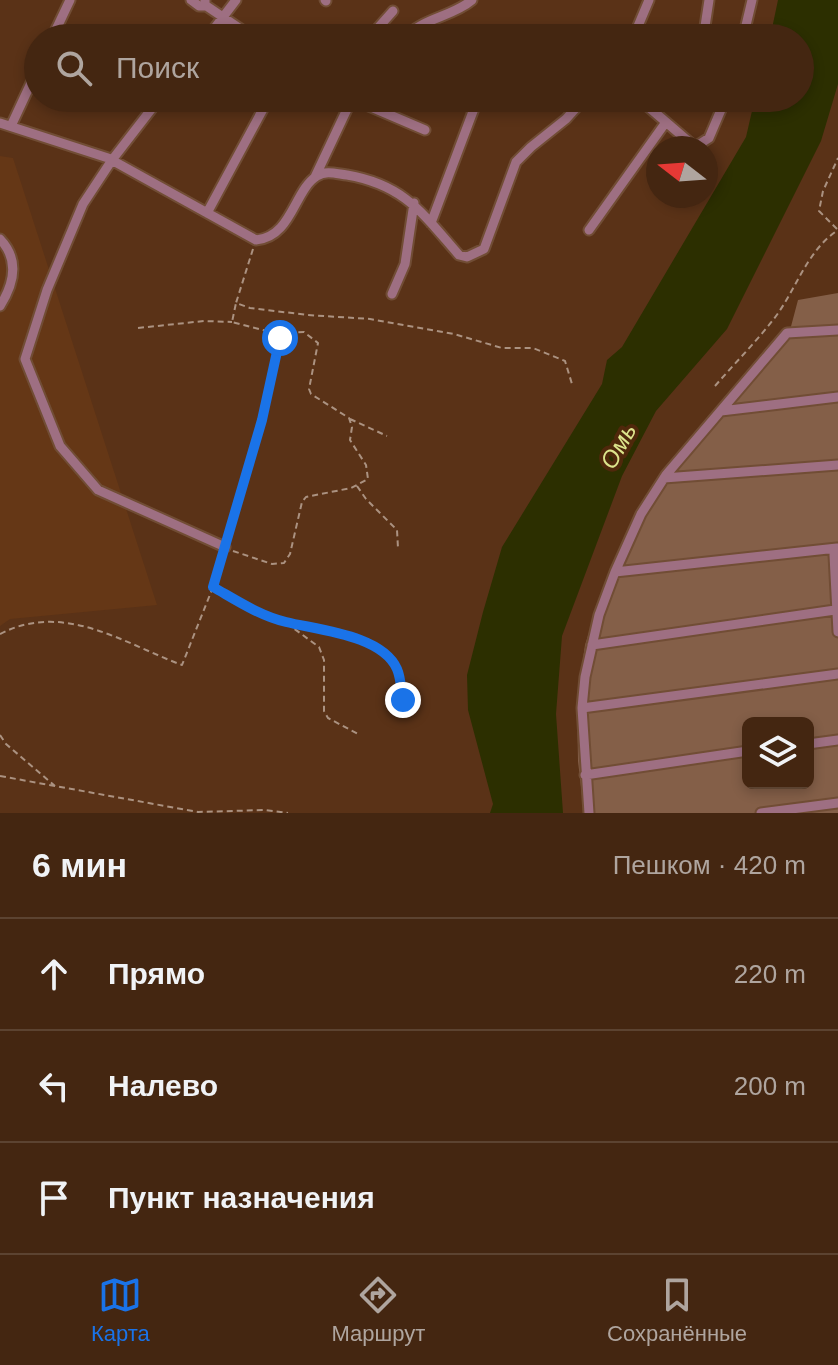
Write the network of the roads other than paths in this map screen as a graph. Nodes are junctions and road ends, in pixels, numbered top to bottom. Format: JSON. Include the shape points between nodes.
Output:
{"nodes":[{"id":1,"x":70,"y":0,"type":"edge"},
{"id":2,"x":191,"y":0,"type":"edge"},
{"id":3,"x":236,"y":0,"type":"edge"},
{"id":4,"x":454,"y":0,"type":"edge"},
{"id":5,"x":649,"y":0,"type":"edge"},
{"id":6,"x":709,"y":0,"type":"edge"},
{"id":7,"x":752,"y":0,"type":"edge"},
{"id":8,"x":206,"y":3,"type":"edge"},
{"id":9,"x":468,"y":4,"type":"edge"},
{"id":10,"x":393,"y":11,"type":"dead end"},
{"id":11,"x":222,"y":18,"type":"junction"},
{"id":12,"x":59,"y":24,"type":"edge"},
{"id":13,"x":218,"y":24,"type":"edge"},
{"id":14,"x":232,"y":24,"type":"edge"},
{"id":15,"x":381,"y":24,"type":"edge"},
{"id":16,"x":422,"y":24,"type":"edge"},
{"id":17,"x":639,"y":24,"type":"edge"},
{"id":18,"x":705,"y":24,"type":"edge"},
{"id":19,"x":746,"y":24,"type":"edge"},
{"id":20,"x":24,"y":98,"type":"edge"},
{"id":21,"x":149,"y":112,"type":"edge"},
{"id":22,"x":261,"y":112,"type":"edge"},
{"id":23,"x":346,"y":112,"type":"edge"},
{"id":24,"x":383,"y":112,"type":"edge"},
{"id":25,"x":473,"y":112,"type":"edge"},
{"id":26,"x":572,"y":112,"type":"edge"},
{"id":27,"x":654,"y":112,"type":"edge"},
{"id":28,"x":720,"y":112,"type":"edge"},
{"id":29,"x":666,"y":122,"type":"junction"},
{"id":30,"x":0,"y":123,"type":"edge"},
{"id":31,"x":11,"y":126,"type":"junction"},
{"id":32,"x":425,"y":130,"type":"dead end"},
{"id":33,"x":112,"y":160,"type":"junction"},
{"id":34,"x":315,"y":177,"type":"junction"},
{"id":35,"x":414,"y":203,"type":"junction"},
{"id":36,"x":207,"y":213,"type":"junction"},
{"id":37,"x":431,"y":223,"type":"junction"},
{"id":38,"x":589,"y":230,"type":"dead end"},
{"id":39,"x":0,"y":239,"type":"edge"},
{"id":40,"x":392,"y":294,"type":"dead end"},
{"id":41,"x":0,"y":306,"type":"edge"},
{"id":42,"x":838,"y":330,"type":"edge"},
{"id":43,"x":838,"y":397,"type":"edge"},
{"id":44,"x":721,"y":411,"type":"junction"},
{"id":45,"x":838,"y":465,"type":"edge"},
{"id":46,"x":664,"y":478,"type":"junction"},
{"id":47,"x":225,"y":547,"type":"road end"},
{"id":48,"x":838,"y":548,"type":"edge"},
{"id":49,"x":615,"y":572,"type":"junction"},
{"id":50,"x":835,"y":610,"type":"junction"},
{"id":51,"x":838,"y":632,"type":"edge"},
{"id":52,"x":592,"y":645,"type":"junction"},
{"id":53,"x":838,"y":674,"type":"edge"},
{"id":54,"x":582,"y":708,"type":"junction"},
{"id":55,"x":838,"y":740,"type":"edge"},
{"id":56,"x":814,"y":743,"type":"edge"},
{"id":57,"x":742,"y":752,"type":"edge"},
{"id":58,"x":585,"y":775,"type":"junction"},
{"id":59,"x":838,"y":803,"type":"edge"},
{"id":60,"x":589,"y":813,"type":"edge"},
{"id":61,"x":761,"y":813,"type":"edge"}],
"edges":[{"from":1,"to":12,"type":"lane"},
{"from":2,"to":8,"type":"lane","via":[[199,6]]},
{"from":3,"to":11,"type":"lane"},
{"from":4,"to":9,"type":"lane"},
{"from":5,"to":17,"type":"lane"},
{"from":6,"to":18,"type":"lane"},
{"from":7,"to":19,"type":"lane"},
{"from":8,"to":11,"type":"lane"},
{"from":9,"to":16,"type":"lane"},
{"from":10,"to":15,"type":"lane"},
{"from":11,"to":13,"type":"lane"},
{"from":11,"to":14,"type":"lane"},
{"from":20,"to":31,"type":"lane"},
{"from":21,"to":33,"type":"lane"},
{"from":22,"to":36,"type":"lane"},
{"from":23,"to":34,"type":"lane"},
{"from":24,"to":32,"type":"lane"},
{"from":25,"to":37,"type":"lane"},
{"from":26,"to":37,"type":"lane","via":[[516,162],[479,253],[459,255]]},
{"from":27,"to":29,"type":"lane"},
{"from":28,"to":29,"type":"lane","via":[[709,138],[695,147]]},
{"from":29,"to":38,"type":"lane"},
{"from":30,"to":31,"type":"lane"},
{"from":31,"to":33,"type":"lane"},
{"from":33,"to":36,"type":"lane"},
{"from":33,"to":47,"type":"lane","via":[[83,204],[25,359],[60,446],[98,490]]},
{"from":34,"to":35,"type":"lane","via":[[325,173],[365,178]]},
{"from":34,"to":36,"type":"lane","via":[[267,239],[256,240]]},
{"from":35,"to":37,"type":"lane"},
{"from":35,"to":40,"type":"lane","via":[[405,264]]},
{"from":39,"to":41,"type":"lane","via":[[14,272]]},
{"from":42,"to":44,"type":"lane","via":[[787,333]]},
{"from":43,"to":44,"type":"lane"},
{"from":44,"to":46,"type":"lane"},
{"from":45,"to":46,"type":"lane"},
{"from":46,"to":49,"type":"lane"},
{"from":48,"to":49,"type":"lane"},
{"from":48,"to":50,"type":"lane"},
{"from":49,"to":52,"type":"lane"},
{"from":50,"to":51,"type":"lane"},
{"from":50,"to":52,"type":"lane"},
{"from":52,"to":54,"type":"lane"},
{"from":53,"to":54,"type":"lane"},
{"from":54,"to":58,"type":"lane"},
{"from":55,"to":56,"type":"lane"},
{"from":57,"to":58,"type":"lane"},
{"from":58,"to":60,"type":"lane"},
{"from":59,"to":61,"type":"lane"}]}
